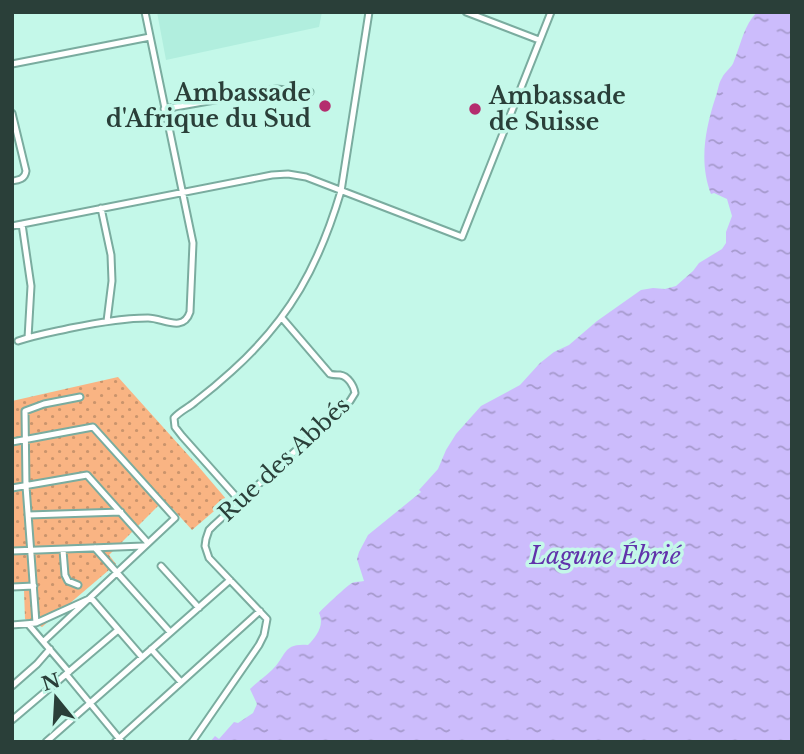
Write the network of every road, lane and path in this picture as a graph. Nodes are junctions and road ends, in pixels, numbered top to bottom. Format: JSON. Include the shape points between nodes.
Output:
{"nodes":[{"id":1,"x":145,"y":12,"type":"edge"},
{"id":2,"x":369,"y":12,"type":"edge"},
{"id":3,"x":466,"y":12,"type":"edge"},
{"id":4,"x":551,"y":12,"type":"edge"},
{"id":5,"x":150,"y":37,"type":"junction"},
{"id":6,"x":539,"y":40,"type":"junction"},
{"id":7,"x":12,"y":64,"type":"edge"},
{"id":8,"x":310,"y":92,"type":"dead end"},
{"id":9,"x":164,"y":109,"type":"junction"},
{"id":10,"x":12,"y":113,"type":"edge"},
{"id":11,"x":12,"y":181,"type":"edge"},
{"id":12,"x":341,"y":191,"type":"junction"},
{"id":13,"x":181,"y":193,"type":"junction"},
{"id":14,"x":101,"y":208,"type":"junction"},
{"id":15,"x":22,"y":224,"type":"junction"},
{"id":16,"x":12,"y":226,"type":"edge"},
{"id":17,"x":282,"y":318,"type":"junction"},
{"id":18,"x":107,"y":321,"type":"junction"},
{"id":19,"x":28,"y":338,"type":"junction"},
{"id":20,"x":18,"y":341,"type":"dead end"},
{"id":21,"x":80,"y":397,"type":"dead end"},
{"id":22,"x":25,"y":439,"type":"junction"},
{"id":23,"x":12,"y":442,"type":"edge"},
{"id":24,"x":26,"y":486,"type":"junction"},
{"id":25,"x":12,"y":488,"type":"edge"},
{"id":26,"x":239,"y":500,"type":"junction"},
{"id":27,"x":121,"y":512,"type":"junction"},
{"id":28,"x":28,"y":515,"type":"junction"},
{"id":29,"x":146,"y":545,"type":"junction"},
{"id":30,"x":95,"y":548,"type":"junction"},
{"id":31,"x":63,"y":550,"type":"junction"},
{"id":32,"x":12,"y":551,"type":"edge"},
{"id":33,"x":30,"y":551,"type":"junction"},
{"id":34,"x":161,"y":566,"type":"dead end"},
{"id":35,"x":118,"y":572,"type":"junction"},
{"id":36,"x":230,"y":580,"type":"junction"},
{"id":37,"x":78,"y":585,"type":"dead end"},
{"id":38,"x":34,"y":586,"type":"junction"},
{"id":39,"x":12,"y":587,"type":"edge"},
{"id":40,"x":90,"y":598,"type":"junction"},
{"id":41,"x":199,"y":608,"type":"junction"},
{"id":42,"x":260,"y":611,"type":"junction"},
{"id":43,"x":36,"y":623,"type":"junction"},
{"id":44,"x":28,"y":624,"type":"junction"},
{"id":45,"x":12,"y":625,"type":"edge"},
{"id":46,"x":118,"y":630,"type":"junction"},
{"id":47,"x":170,"y":632,"type":"junction"},
{"id":48,"x":44,"y":641,"type":"junction"},
{"id":49,"x":50,"y":649,"type":"junction"},
{"id":50,"x":151,"y":649,"type":"junction"},
{"id":51,"x":142,"y":657,"type":"junction"},
{"id":52,"x":67,"y":673,"type":"junction"},
{"id":53,"x":181,"y":682,"type":"junction"},
{"id":54,"x":12,"y":686,"type":"edge"},
{"id":55,"x":90,"y":703,"type":"junction"},
{"id":56,"x":12,"y":720,"type":"edge"},
{"id":57,"x":118,"y":741,"type":"edge"},
{"id":58,"x":46,"y":742,"type":"edge"},
{"id":59,"x":192,"y":742,"type":"edge"}],
"edges":[{"from":1,"to":5,"type":"street"},
{"from":2,"to":12,"type":"street"},
{"from":3,"to":6,"type":"street"},
{"from":4,"to":6,"type":"street"},
{"from":5,"to":7,"type":"street"},
{"from":5,"to":9,"type":"street"},
{"from":6,"to":12,"type":"street","via":[[462,237]]},
{"from":8,"to":9,"type":"street","via":[[276,89]]},
{"from":9,"to":13,"type":"street"},
{"from":10,"to":11,"type":"street","via":[[26,171]]},
{"from":12,"to":13,"type":"street","via":[[288,174]]},
{"from":12,"to":17,"type":"street","via":[[313,267]]},
{"from":13,"to":14,"type":"street"},
{"from":13,"to":18,"type":"street","via":[[193,248],[188,318],[176,325],[156,318]]},
{"from":14,"to":15,"type":"street"},
{"from":14,"to":18,"type":"street","via":[[111,256]]},
{"from":15,"to":16,"type":"street"},
{"from":15,"to":19,"type":"street","via":[[31,286]]},
{"from":17,"to":26,"type":"street","via":[[233,370],[174,418],[182,436]]},
{"from":17,"to":26,"type":"street","name":"Rue des Abbés","via":[[330,374],[348,380],[355,393]]},
{"from":18,"to":19,"type":"street"},
{"from":19,"to":20,"type":"street"},
{"from":21,"to":22,"type":"street","via":[[25,411]]},
{"from":22,"to":23,"type":"street"},
{"from":22,"to":24,"type":"street"},
{"from":22,"to":29,"type":"street","via":[[93,427],[175,518]]},
{"from":24,"to":25,"type":"street"},
{"from":24,"to":27,"type":"street","via":[[87,475]]},
{"from":24,"to":28,"type":"street"},
{"from":26,"to":36,"type":"street","name":"Rue des Abbés","via":[[214,524],[206,539],[209,558]]},
{"from":27,"to":28,"type":"street"},
{"from":27,"to":29,"type":"street"},
{"from":28,"to":33,"type":"street"},
{"from":29,"to":30,"type":"street"},
{"from":29,"to":35,"type":"street"},
{"from":30,"to":31,"type":"street"},
{"from":30,"to":35,"type":"street"},
{"from":31,"to":33,"type":"street"},
{"from":31,"to":37,"type":"street","via":[[65,575]]},
{"from":32,"to":33,"type":"street"},
{"from":33,"to":38,"type":"street"},
{"from":34,"to":41,"type":"street"},
{"from":35,"to":40,"type":"street"},
{"from":35,"to":47,"type":"street"},
{"from":36,"to":41,"type":"street"},
{"from":36,"to":42,"type":"street","name":"Rue des Abbés"},
{"from":38,"to":39,"type":"street"},
{"from":38,"to":43,"type":"street"},
{"from":40,"to":43,"type":"street"},
{"from":40,"to":46,"type":"street"},
{"from":40,"to":48,"type":"street"},
{"from":41,"to":47,"type":"street"},
{"from":42,"to":53,"type":"street"},
{"from":42,"to":59,"type":"street","via":[[267,619],[262,640]]},
{"from":43,"to":44,"type":"street"},
{"from":44,"to":45,"type":"street"},
{"from":44,"to":48,"type":"street"},
{"from":46,"to":51,"type":"street"},
{"from":46,"to":52,"type":"street"},
{"from":47,"to":50,"type":"street"},
{"from":48,"to":49,"type":"street"},
{"from":49,"to":52,"type":"street"},
{"from":49,"to":54,"type":"street"},
{"from":50,"to":51,"type":"street"},
{"from":50,"to":53,"type":"street"},
{"from":51,"to":55,"type":"street"},
{"from":52,"to":55,"type":"street"},
{"from":52,"to":56,"type":"street"},
{"from":53,"to":57,"type":"street"},
{"from":55,"to":57,"type":"street"},
{"from":55,"to":58,"type":"street"}]}
